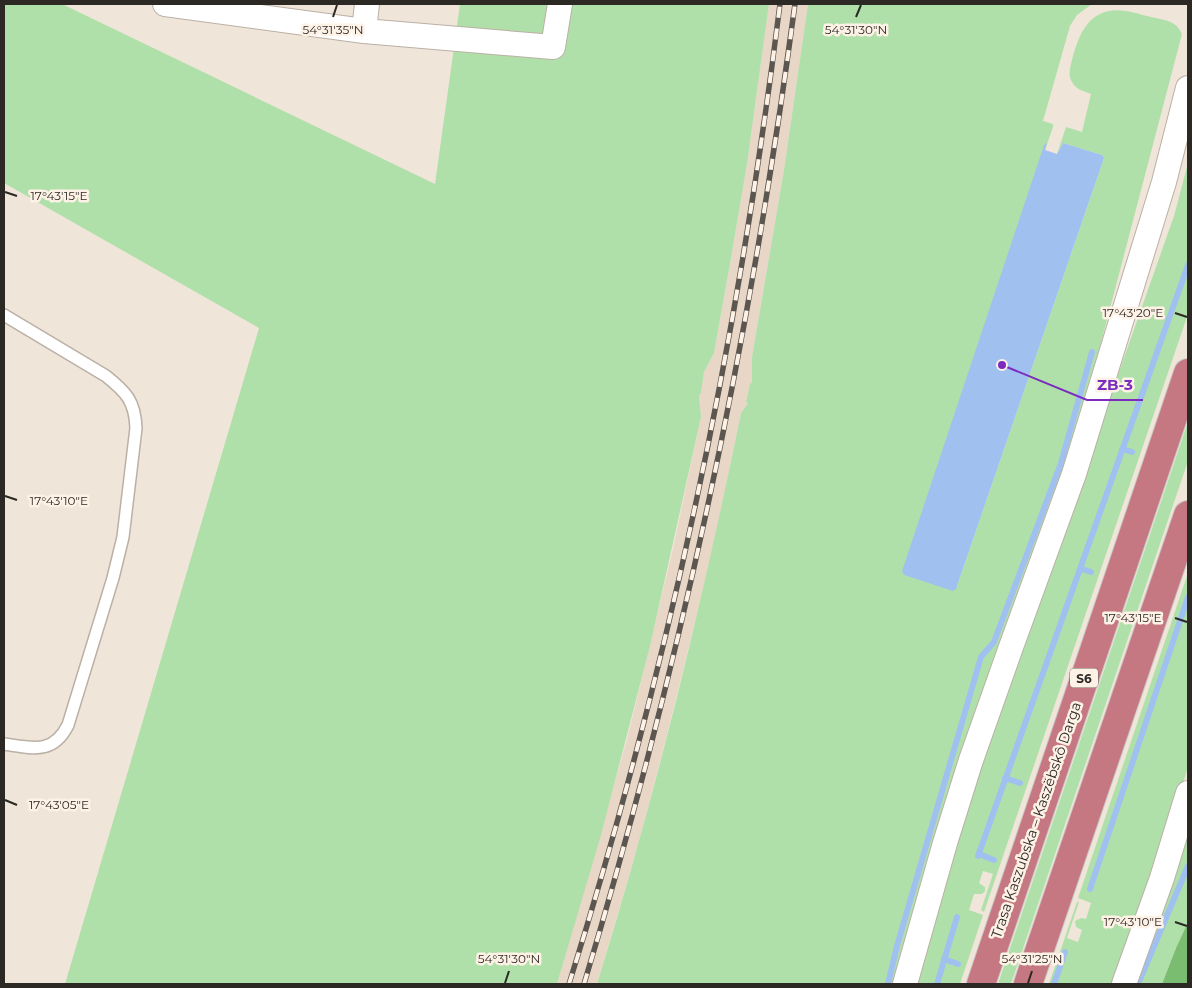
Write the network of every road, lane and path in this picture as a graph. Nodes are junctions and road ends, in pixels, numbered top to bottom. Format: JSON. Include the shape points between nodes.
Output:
{"nodes":[{"id":1,"x":165,"y":4,"type":"edge"},
{"id":2,"x":367,"y":4,"type":"edge"},
{"id":3,"x":560,"y":4,"type":"edge"},
{"id":4,"x":364,"y":31,"type":"junction"},
{"id":5,"x":1188,"y":88,"type":"edge"},
{"id":6,"x":4,"y":315,"type":"edge"},
{"id":7,"x":1188,"y":373,"type":"edge"},
{"id":8,"x":1188,"y":515,"type":"edge"},
{"id":9,"x":4,"y":744,"type":"edge"},
{"id":10,"x":1188,"y":793,"type":"edge"},
{"id":11,"x":905,"y":984,"type":"edge"},
{"id":12,"x":981,"y":984,"type":"edge"},
{"id":13,"x":1028,"y":984,"type":"edge"},
{"id":14,"x":1124,"y":984,"type":"edge"}],
"edges":[{"from":1,"to":4,"type":"street"},
{"from":2,"to":4,"type":"street"},
{"from":3,"to":4,"type":"street","via":[[553,47]]},
{"from":5,"to":11,"type":"street","via":[[1164,182],[1072,482],[980,734]]},
{"from":6,"to":9,"type":"lane","via":[[119,386],[130,399],[136,428],[124,537],[68,725],[63,736],[45,747]]},
{"from":7,"to":12,"type":"highway","name":"Trasa Kaszubska – Kaszëbskô Darga","number":"S6"},
{"from":8,"to":13,"type":"highway"},
{"from":10,"to":14,"type":"street"}]}
